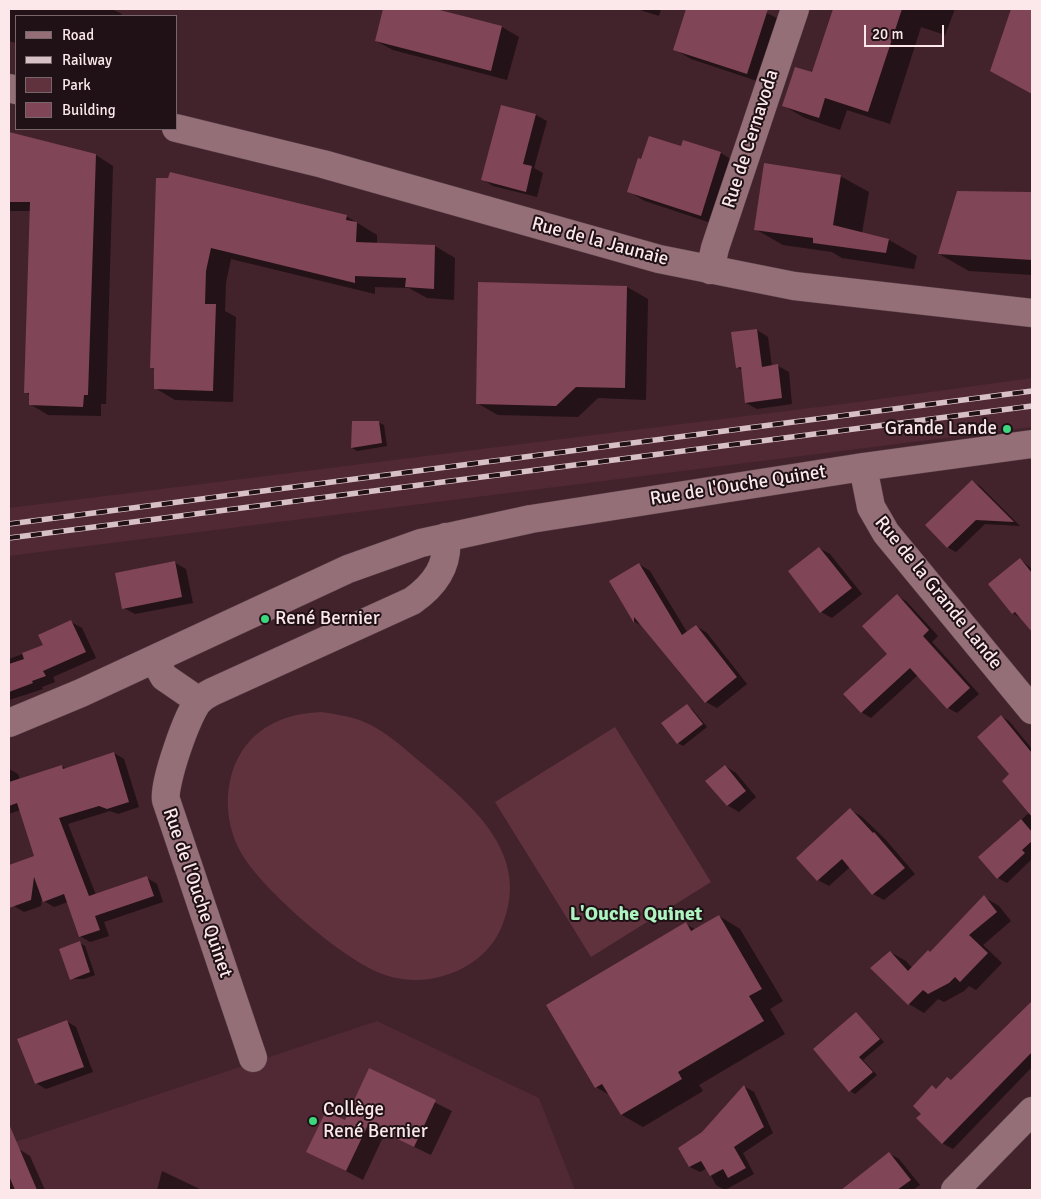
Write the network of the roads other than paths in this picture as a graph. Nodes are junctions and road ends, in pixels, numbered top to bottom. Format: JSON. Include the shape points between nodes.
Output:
{"nodes":[{"id":1,"x":795,"y":9,"type":"edge"},
{"id":2,"x":178,"y":128,"type":"edge"},
{"id":3,"x":710,"y":270,"type":"junction"},
{"id":4,"x":1032,"y":313,"type":"edge"},
{"id":5,"x":1032,"y":444,"type":"edge"},
{"id":6,"x":863,"y":466,"type":"junction"},
{"id":7,"x":446,"y":537,"type":"junction"},
{"id":8,"x":154,"y":659,"type":"junction"},
{"id":9,"x":199,"y":701,"type":"junction"},
{"id":10,"x":1032,"y":710,"type":"edge"},
{"id":11,"x":9,"y":723,"type":"edge"},
{"id":12,"x":253,"y":1058,"type":"dead end"},
{"id":13,"x":1032,"y":1111,"type":"edge"},
{"id":14,"x":955,"y":1190,"type":"edge"}],
"edges":[{"from":1,"to":3,"type":"street","name":"Rue de Cernavoda"},
{"from":2,"to":3,"type":"street","name":"Rue de la Jaunaie","via":[[323,164],[658,259]]},
{"from":3,"to":4,"type":"street","name":"Rue de la Jaunaie","via":[[794,286]]},
{"from":5,"to":6,"type":"street","name":"Rue de l'Ouche Quinet"},
{"from":6,"to":7,"type":"street","name":"Rue de l'Ouche Quinet","via":[[531,519]]},
{"from":6,"to":10,"type":"street","name":"Rue de la Grande Lande","via":[[871,507],[886,533]]},
{"from":7,"to":8,"type":"street","name":"Rue de l'Ouche Quinet","via":[[388,553],[348,569]]},
{"from":7,"to":9,"type":"street","via":[[444,565],[435,581],[412,602],[212,692]]},
{"from":8,"to":9,"type":"street","via":[[164,677]]},
{"from":8,"to":11,"type":"street","name":"Rue de l'Ouche Quinet"},
{"from":9,"to":12,"type":"street","name":"Rue de l'Ouche Quinet","via":[[170,769],[164,792]]},
{"from":13,"to":14,"type":"street"}]}
